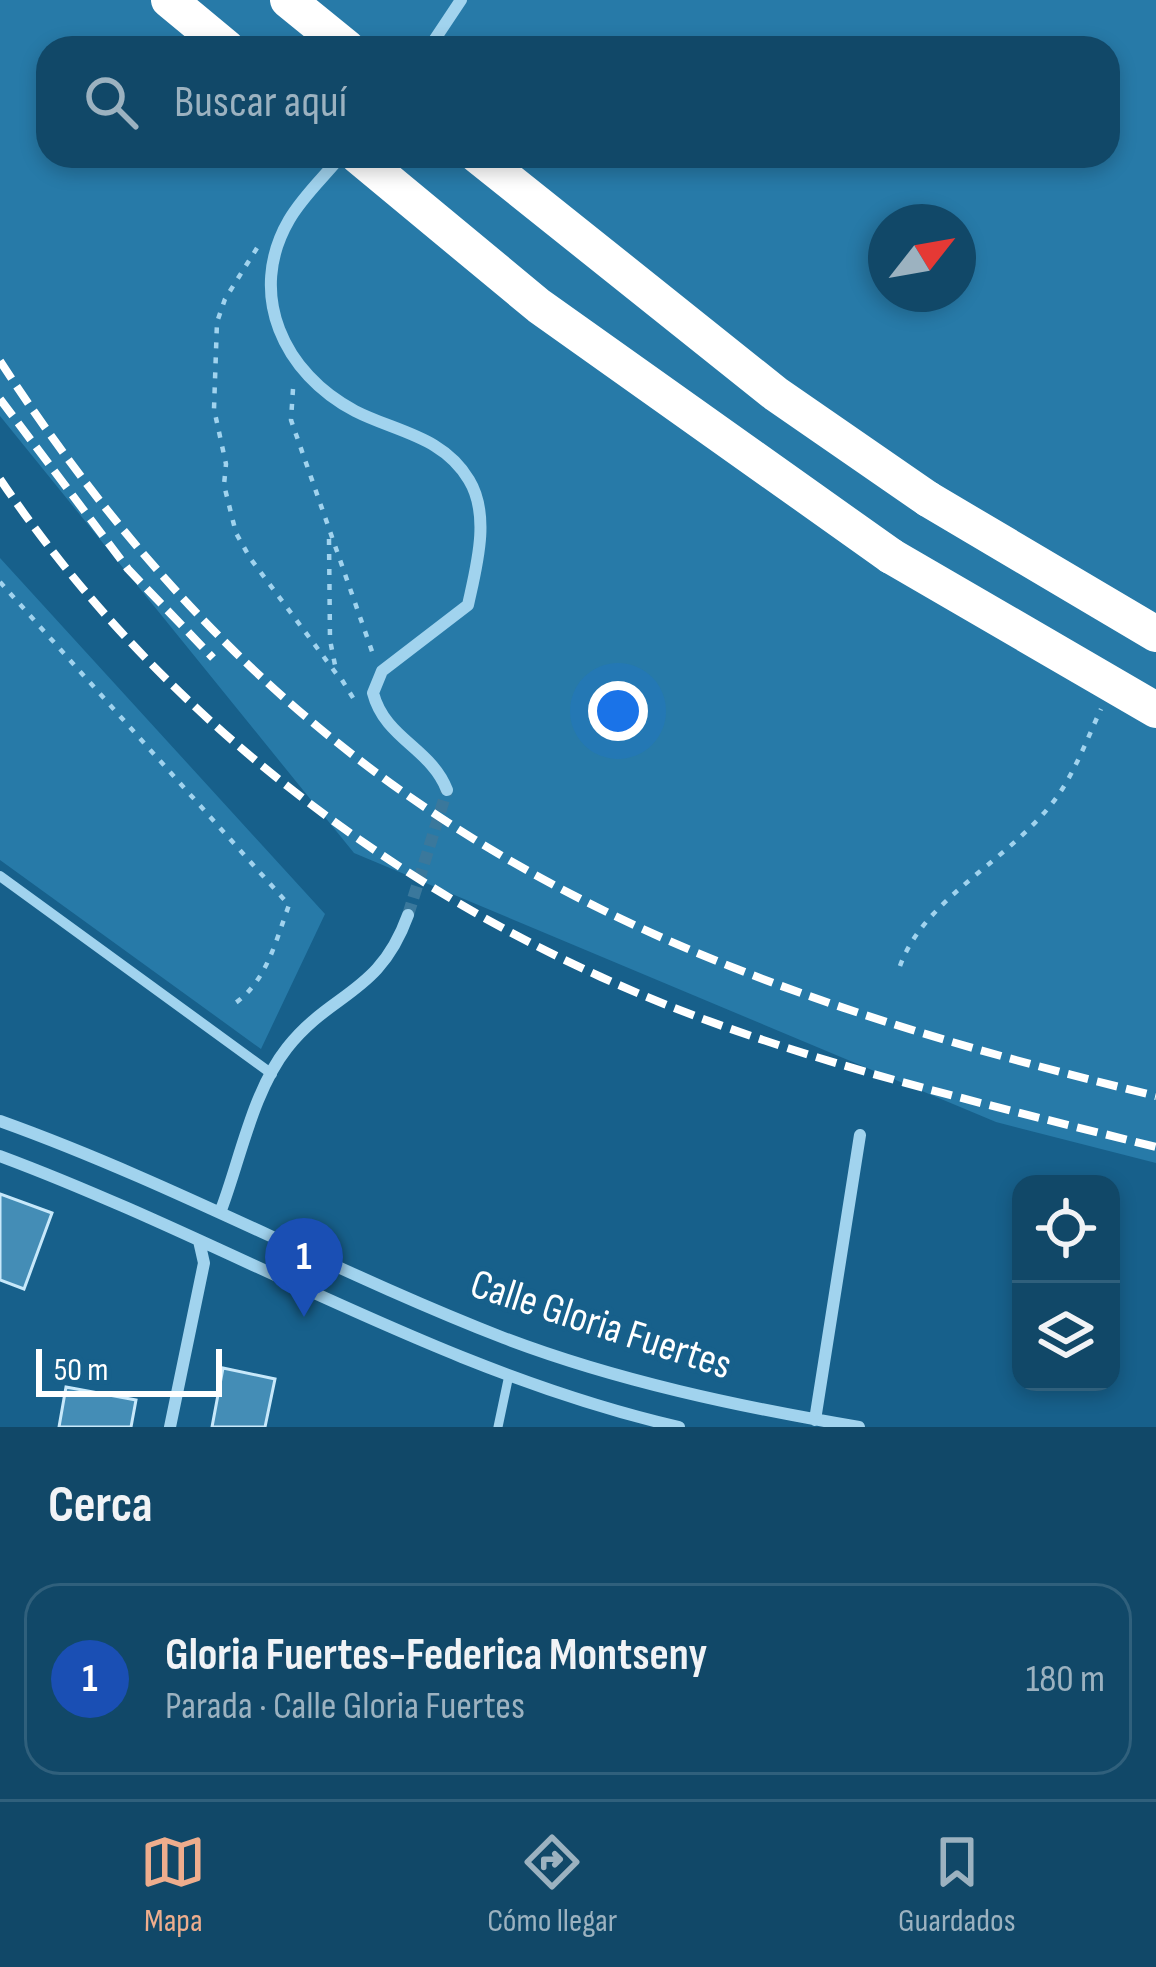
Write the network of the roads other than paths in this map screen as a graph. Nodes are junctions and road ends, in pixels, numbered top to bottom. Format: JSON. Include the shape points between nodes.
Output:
{"nodes":[{"id":1,"x":169,"y":0,"type":"edge"},
{"id":2,"x":288,"y":0,"type":"edge"},
{"id":3,"x":461,"y":0,"type":"edge"},
{"id":4,"x":212,"y":36,"type":"edge"},
{"id":5,"x":332,"y":36,"type":"edge"},
{"id":6,"x":438,"y":36,"type":"edge"},
{"id":7,"x":330,"y":168,"type":"edge"},
{"id":8,"x":372,"y":168,"type":"edge"},
{"id":9,"x":493,"y":168,"type":"edge"},
{"id":10,"x":1156,"y":634,"type":"edge"},
{"id":11,"x":1156,"y":710,"type":"edge"},
{"id":12,"x":447,"y":790,"type":"dead end"},
{"id":13,"x":0,"y":876,"type":"edge"},
{"id":14,"x":408,"y":915,"type":"tunnel mouth"},
{"id":15,"x":272,"y":1074,"type":"junction"},
{"id":16,"x":0,"y":1121,"type":"edge"},
{"id":17,"x":860,"y":1135,"type":"dead end"},
{"id":18,"x":0,"y":1156,"type":"edge"},
{"id":19,"x":221,"y":1210,"type":"junction"},
{"id":20,"x":200,"y":1240,"type":"junction"},
{"id":21,"x":508,"y":1375,"type":"junction"},
{"id":22,"x":815,"y":1420,"type":"junction"},
{"id":23,"x":170,"y":1427,"type":"edge"},
{"id":24,"x":498,"y":1427,"type":"edge"},
{"id":25,"x":679,"y":1427,"type":"edge"},
{"id":26,"x":859,"y":1427,"type":"edge"}],
"edges":[{"from":1,"to":4,"type":"highway"},
{"from":2,"to":5,"type":"highway"},
{"from":3,"to":6,"type":"street"},
{"from":7,"to":12,"type":"street","via":[[283,232],[270,290],[275,325],[295,365],[356,412],[433,441],[471,482],[481,538],[468,605],[382,671],[373,694],[385,724],[429,760]]},
{"from":8,"to":11,"type":"highway","bridge":true,"via":[[539,306],[891,556]]},
{"from":9,"to":10,"type":"highway","bridge":true,"via":[[776,394],[928,499]]},
{"from":13,"to":15,"type":"street"},
{"from":14,"to":15,"type":"street","via":[[371,980],[308,1026]]},
{"from":15,"to":19,"type":"street"},
{"from":16,"to":19,"type":"street","name":"Calle Gloria Fuertes"},
{"from":17,"to":22,"type":"street"},
{"from":18,"to":20,"type":"street","name":"Calle Gloria Fuertes"},
{"from":19,"to":22,"type":"street","name":"Calle Gloria Fuertes","via":[[506,1338],[664,1387]]},
{"from":20,"to":21,"type":"street","name":"Calle Gloria Fuertes"},
{"from":20,"to":23,"type":"street","via":[[204,1263]]},
{"from":21,"to":24,"type":"lane"},
{"from":21,"to":25,"type":"street","name":"Calle Gloria Fuertes"},
{"from":22,"to":26,"type":"street","name":"Calle Gloria Fuertes"}]}
